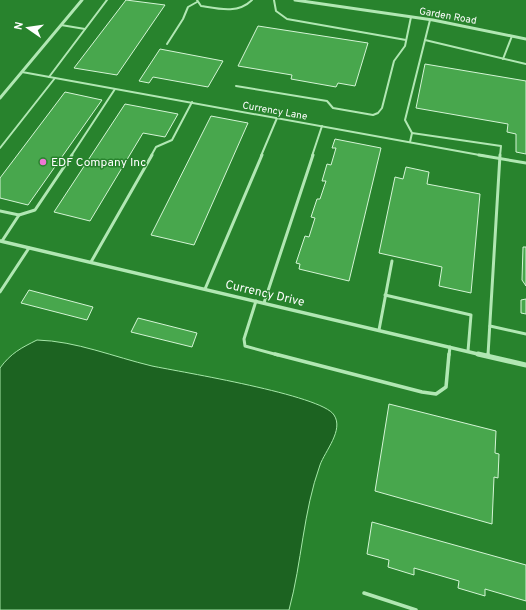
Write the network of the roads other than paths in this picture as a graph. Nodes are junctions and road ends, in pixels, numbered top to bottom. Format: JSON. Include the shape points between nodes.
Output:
{"nodes":[{"id":1,"x":82,"y":0,"type":"edge"},
{"id":2,"x":107,"y":0,"type":"edge"},
{"id":3,"x":252,"y":0,"type":"edge"},
{"id":4,"x":274,"y":0,"type":"edge"},
{"id":5,"x":295,"y":0,"type":"edge"},
{"id":6,"x":197,"y":1,"type":"edge"},
{"id":7,"x":411,"y":17,"type":"junction"},
{"id":8,"x":430,"y":20,"type":"junction"},
{"id":9,"x":62,"y":25,"type":"junction"},
{"id":10,"x":85,"y":28,"type":"junction"},
{"id":11,"x":512,"y":36,"type":"junction"},
{"id":12,"x":526,"y":39,"type":"edge"},
{"id":13,"x":406,"y":40,"type":"junction"},
{"id":14,"x":425,"y":40,"type":"junction"},
{"id":15,"x":167,"y":44,"type":"dead end"},
{"id":16,"x":503,"y":59,"type":"junction"},
{"id":17,"x":526,"y":64,"type":"edge"},
{"id":18,"x":22,"y":72,"type":"junction"},
{"id":19,"x":49,"y":76,"type":"junction"},
{"id":20,"x":55,"y":78,"type":"junction"},
{"id":21,"x":236,"y":86,"type":"dead end"},
{"id":22,"x":114,"y":89,"type":"junction"},
{"id":23,"x":0,"y":98,"type":"edge"},
{"id":24,"x":192,"y":102,"type":"junction"},
{"id":25,"x":277,"y":118,"type":"junction"},
{"id":26,"x":322,"y":126,"type":"junction"},
{"id":27,"x":412,"y":132,"type":"junction"},
{"id":28,"x":410,"y":142,"type":"junction"},
{"id":29,"x":0,"y":148,"type":"edge"},
{"id":30,"x":501,"y":159,"type":"junction"},
{"id":31,"x":526,"y":163,"type":"edge"},
{"id":32,"x":0,"y":211,"type":"edge"},
{"id":33,"x":19,"y":215,"type":"junction"},
{"id":34,"x":1,"y":241,"type":"edge"},
{"id":35,"x":29,"y":248,"type":"junction"},
{"id":36,"x":392,"y":261,"type":"dead end"},
{"id":37,"x":91,"y":262,"type":"junction"},
{"id":38,"x":205,"y":289,"type":"junction"},
{"id":39,"x":0,"y":292,"type":"edge"},
{"id":40,"x":385,"y":295,"type":"junction"},
{"id":41,"x":256,"y":301,"type":"junction"},
{"id":42,"x":264,"y":303,"type":"junction"},
{"id":43,"x":490,"y":326,"type":"junction"},
{"id":44,"x":379,"y":330,"type":"junction"},
{"id":45,"x":526,"y":334,"type":"edge"},
{"id":46,"x":450,"y":347,"type":"junction"},
{"id":47,"x":468,"y":351,"type":"junction"},
{"id":48,"x":488,"y":356,"type":"junction"},
{"id":49,"x":526,"y":365,"type":"edge"},
{"id":50,"x":364,"y":594,"type":"dead end"},
{"id":51,"x":416,"y":610,"type":"edge"}],
"edges":[{"from":1,"to":9,"type":"street"},
{"from":2,"to":10,"type":"lane"},
{"from":3,"to":6,"type":"lane","via":[[240,10],[201,6]]},
{"from":4,"to":13,"type":"lane","via":[[276,11],[287,19]]},
{"from":5,"to":7,"type":"street","name":"Garden Road"},
{"from":6,"to":15,"type":"lane","via":[[188,7]]},
{"from":7,"to":8,"type":"street","name":"Garden Road"},
{"from":7,"to":13,"type":"lane"},
{"from":8,"to":11,"type":"street","name":"Garden Road"},
{"from":8,"to":14,"type":"lane"},
{"from":9,"to":10,"type":"lane"},
{"from":9,"to":18,"type":"street"},
{"from":10,"to":19,"type":"lane"},
{"from":11,"to":12,"type":"street","name":"Garden Road"},
{"from":11,"to":16,"type":"lane"},
{"from":13,"to":21,"type":"lane","via":[[402,52],[394,61],[382,108],[373,115],[333,108],[326,101]]},
{"from":14,"to":16,"type":"lane"},
{"from":14,"to":27,"type":"lane","via":[[405,120]]},
{"from":16,"to":17,"type":"lane"},
{"from":18,"to":19,"type":"lane","name":"Currency Lane"},
{"from":18,"to":23,"type":"street"},
{"from":19,"to":20,"type":"lane","name":"Currency Lane"},
{"from":20,"to":22,"type":"lane","name":"Currency Lane"},
{"from":20,"to":29,"type":"lane"},
{"from":22,"to":24,"type":"lane","name":"Currency Lane"},
{"from":22,"to":33,"type":"lane","via":[[35,210]]},
{"from":24,"to":25,"type":"lane","name":"Currency Lane"},
{"from":24,"to":37,"type":"lane","via":[[172,140],[156,147]]},
{"from":25,"to":26,"type":"lane","name":"Currency Lane"},
{"from":25,"to":38,"type":"lane"},
{"from":26,"to":28,"type":"lane","name":"Currency Lane"},
{"from":26,"to":42,"type":"lane"},
{"from":27,"to":28,"type":"lane"},
{"from":27,"to":30,"type":"lane","via":[[501,146]]},
{"from":28,"to":30,"type":"lane","name":"Currency Lane"},
{"from":30,"to":31,"type":"lane","name":"Currency Lane"},
{"from":30,"to":43,"type":"lane"},
{"from":32,"to":33,"type":"lane"},
{"from":33,"to":34,"type":"lane"},
{"from":34,"to":35,"type":"street","name":"Currency Drive"},
{"from":35,"to":37,"type":"street","name":"Currency Drive"},
{"from":35,"to":39,"type":"lane"},
{"from":36,"to":40,"type":"lane"},
{"from":37,"to":38,"type":"street","name":"Currency Drive"},
{"from":38,"to":41,"type":"street","name":"Currency Drive"},
{"from":40,"to":44,"type":"lane"},
{"from":40,"to":47,"type":"lane","via":[[471,315]]},
{"from":41,"to":42,"type":"street","name":"Currency Drive"},
{"from":41,"to":46,"type":"lane","via":[[244,339],[245,346],[422,392],[436,394],[446,387]]},
{"from":42,"to":44,"type":"street","name":"Currency Drive"},
{"from":43,"to":45,"type":"lane"},
{"from":43,"to":48,"type":"lane"},
{"from":44,"to":46,"type":"street","name":"Currency Drive"},
{"from":46,"to":47,"type":"street","name":"Currency Drive"},
{"from":47,"to":48,"type":"street","name":"Currency Drive"},
{"from":48,"to":49,"type":"street","name":"Currency Drive"},
{"from":50,"to":51,"type":"lane"}]}
